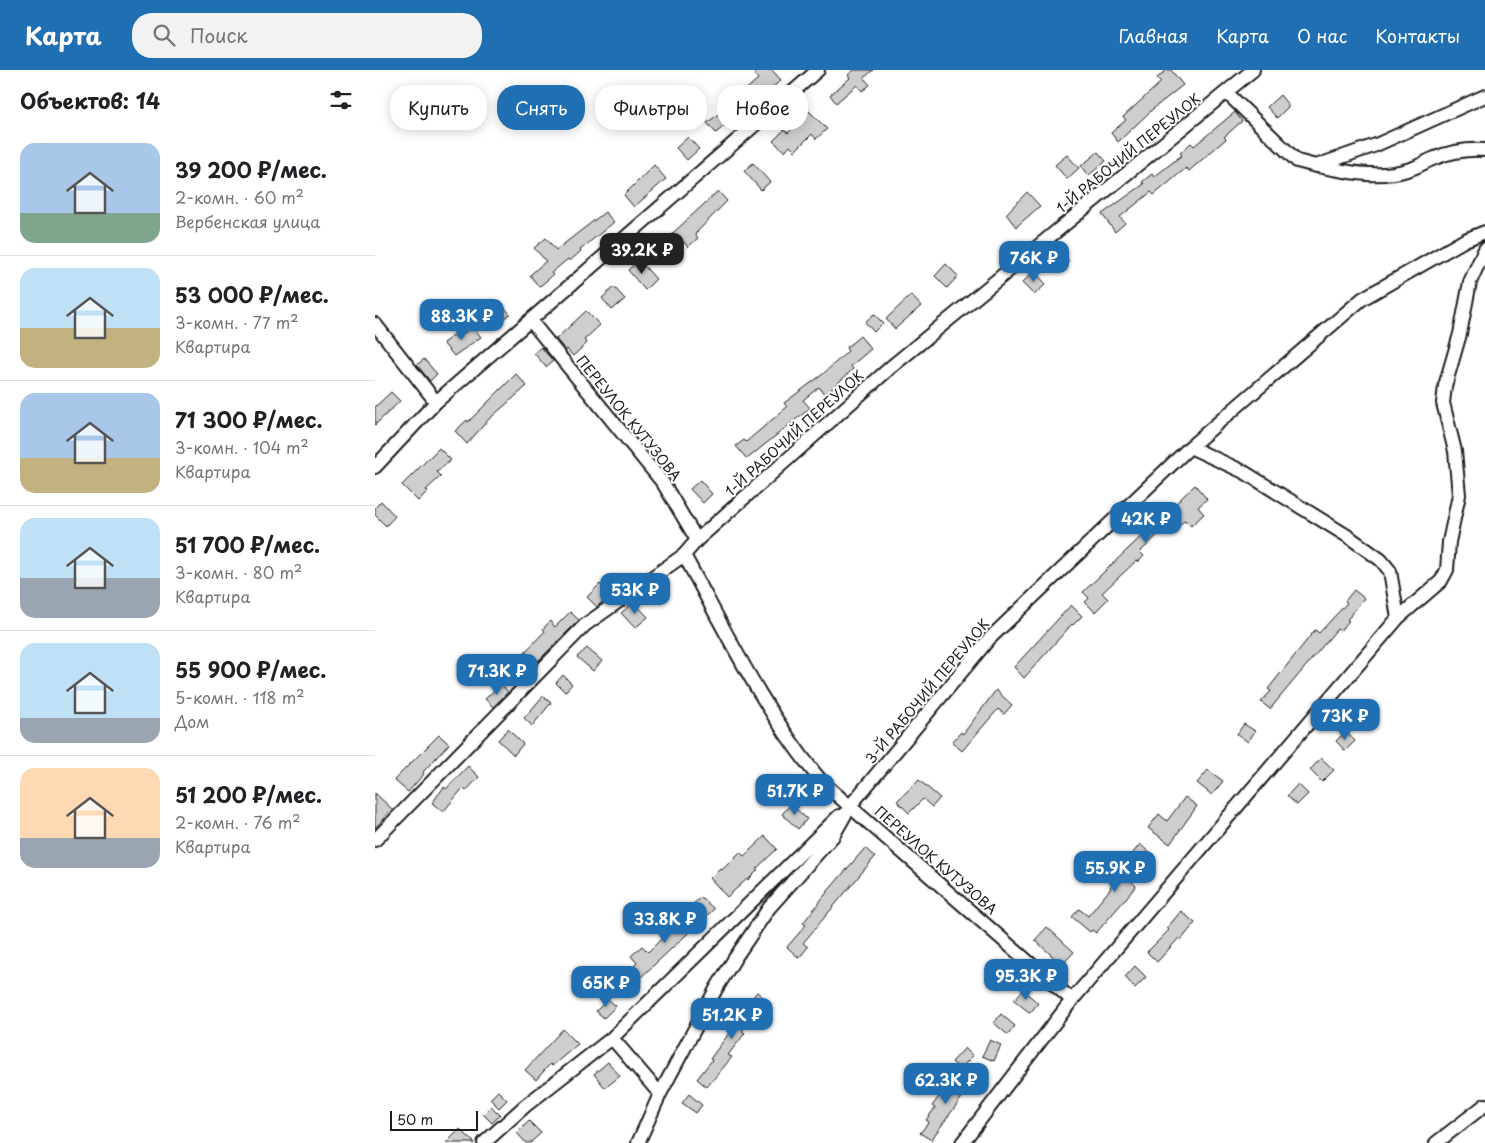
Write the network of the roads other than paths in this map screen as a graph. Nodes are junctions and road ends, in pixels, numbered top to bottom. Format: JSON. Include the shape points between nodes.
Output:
{"nodes":[{"id":1,"x":818,"y":70,"type":"edge"},
{"id":2,"x":1253,"y":70,"type":"edge"},
{"id":3,"x":1226,"y":92,"type":"junction"},
{"id":4,"x":1485,"y":96,"type":"edge"},
{"id":5,"x":1485,"y":150,"type":"edge"},
{"id":6,"x":1316,"y":166,"type":"junction"},
{"id":7,"x":1485,"y":232,"type":"edge"},
{"id":8,"x":1485,"y":249,"type":"edge"},
{"id":9,"x":530,"y":320,"type":"junction"},
{"id":10,"x":375,"y":324,"type":"edge"},
{"id":11,"x":437,"y":402,"type":"junction"},
{"id":12,"x":1190,"y":447,"type":"junction"},
{"id":13,"x":375,"y":467,"type":"edge"},
{"id":14,"x":697,"y":540,"type":"junction"},
{"id":15,"x":684,"y":555,"type":"junction"},
{"id":16,"x":1398,"y":618,"type":"junction"},
{"id":17,"x":850,"y":806,"type":"junction"},
{"id":18,"x":375,"y":840,"type":"edge"},
{"id":19,"x":1072,"y":1000,"type":"junction"},
{"id":20,"x":612,"y":1038,"type":"junction"},
{"id":21,"x":660,"y":1094,"type":"junction"},
{"id":22,"x":1485,"y":1105,"type":"edge"},
{"id":23,"x":484,"y":1143,"type":"edge"},
{"id":24,"x":638,"y":1143,"type":"edge"},
{"id":25,"x":962,"y":1143,"type":"edge"},
{"id":26,"x":1436,"y":1143,"type":"edge"}],
"edges":[{"from":1,"to":9,"type":"street"},
{"from":2,"to":3,"type":"street","name":"1-Й РАБОЧИЙ ПЕРЕУЛОК"},
{"from":3,"to":6,"type":"street","via":[[1297,161]]},
{"from":3,"to":14,"type":"street","name":"1-Й РАБОЧИЙ ПЕРЕУЛОК","via":[[891,367]]},
{"from":4,"to":6,"type":"street","via":[[1376,145]]},
{"from":5,"to":6,"type":"street","via":[[1467,149],[1407,170],[1379,174],[1351,173]]},
{"from":7,"to":12,"type":"street","name":"3-Й РАБОЧИЙ ПЕРЕУЛОК","via":[[1465,240],[1362,299]]},
{"from":8,"to":16,"type":"street","via":[[1470,282],[1445,386],[1443,403],[1455,451],[1459,495],[1447,570],[1441,581]]},
{"from":9,"to":11,"type":"street"},
{"from":9,"to":14,"type":"street","name":"ПЕРЕУЛОК КУТУЗОВА","via":[[663,483]]},
{"from":10,"to":11,"type":"street"},
{"from":11,"to":13,"type":"street"},
{"from":12,"to":16,"type":"street","via":[[1245,472],[1381,560],[1390,571]]},
{"from":12,"to":17,"type":"street","name":"3-Й РАБОЧИЙ ПЕРЕУЛОК","via":[[989,639]]},
{"from":14,"to":15,"type":"street","name":"1-Й РАБОЧИЙ ПЕРЕУЛОК"},
{"from":15,"to":17,"type":"street","name":"ПЕРЕУЛОК КУТУЗОВА","via":[[767,706],[817,777]]},
{"from":15,"to":18,"type":"street","name":"1-Й РАБОЧИЙ ПЕРЕУЛОК","via":[[585,625]]},
{"from":16,"to":19,"type":"street"},
{"from":17,"to":19,"type":"street","name":"ПЕРЕУЛОК КУТУЗОВА"},
{"from":17,"to":20,"type":"street"},
{"from":17,"to":21,"type":"street","name":"3-Й РАБОЧИЙ ПЕРЕУЛОК","via":[[833,836],[769,908],[735,958]]},
{"from":19,"to":25,"type":"street"},
{"from":20,"to":21,"type":"street"},
{"from":20,"to":23,"type":"street","via":[[525,1106]]},
{"from":21,"to":24,"type":"street","name":"3-Й РАБОЧИЙ ПЕРЕУЛОК"},
{"from":22,"to":26,"type":"street"}]}
